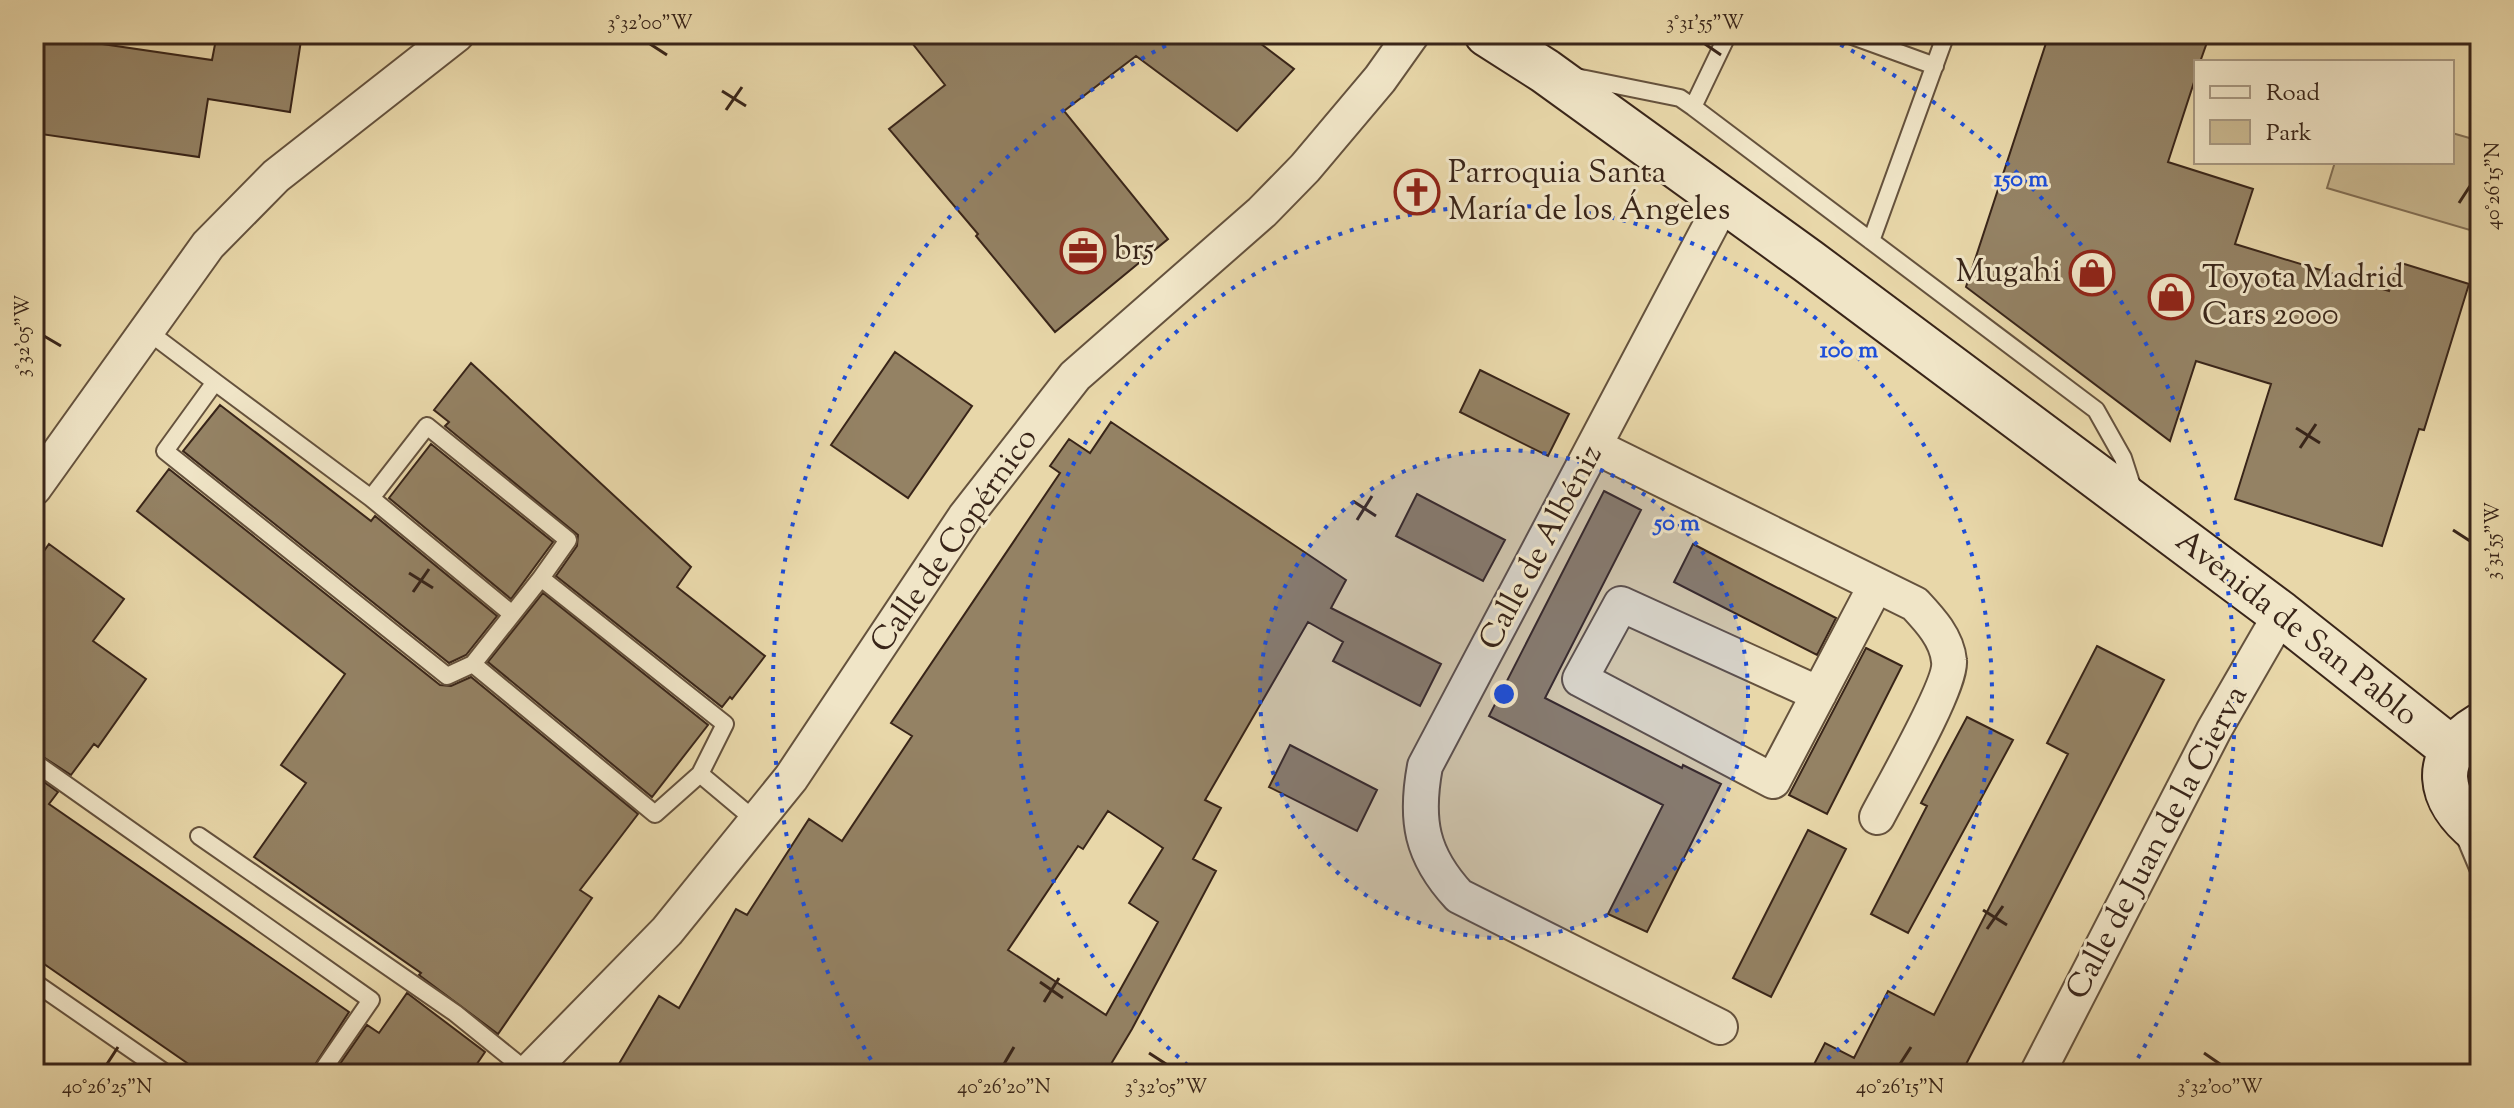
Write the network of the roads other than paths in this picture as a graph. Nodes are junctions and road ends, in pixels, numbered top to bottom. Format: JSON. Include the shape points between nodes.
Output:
{"nodes":[{"id":1,"x":457,"y":34,"type":"edge"},
{"id":2,"x":1412,"y":34,"type":"edge"},
{"id":3,"x":1487,"y":34,"type":"edge"},
{"id":4,"x":1728,"y":34,"type":"edge"},
{"id":5,"x":1847,"y":34,"type":"edge"},
{"id":6,"x":1946,"y":34,"type":"edge"},
{"id":7,"x":1935,"y":66,"type":"junction"},
{"id":8,"x":1545,"y":71,"type":"junction"},
{"id":9,"x":1693,"y":107,"type":"junction"},
{"id":10,"x":1724,"y":200,"type":"junction"},
{"id":11,"x":1871,"y":241,"type":"junction"},
{"id":12,"x":146,"y":330,"type":"junction"},
{"id":13,"x":215,"y":382,"type":"junction"},
{"id":14,"x":1596,"y":447,"type":"junction"},
{"id":15,"x":34,"y":488,"type":"edge"},
{"id":16,"x":371,"y":498,"type":"junction"},
{"id":17,"x":2140,"y":509,"type":"junction"},
{"id":18,"x":541,"y":578,"type":"junction"},
{"id":19,"x":1876,"y":585,"type":"junction"},
{"id":20,"x":512,"y":614,"type":"junction"},
{"id":21,"x":2281,"y":614,"type":"junction"},
{"id":22,"x":473,"y":664,"type":"junction"},
{"id":23,"x":1819,"y":694,"type":"junction"},
{"id":24,"x":2466,"y":738,"type":"edge"},
{"id":25,"x":34,"y":762,"type":"edge"},
{"id":26,"x":700,"y":774,"type":"junction"},
{"id":27,"x":1877,"y":817,"type":"dead end"},
{"id":28,"x":2465,"y":819,"type":"edge"},
{"id":29,"x":756,"y":821,"type":"junction"},
{"id":30,"x":199,"y":836,"type":"dead end"},
{"id":31,"x":2480,"y":873,"type":"edge"},
{"id":32,"x":34,"y":982,"type":"edge"},
{"id":33,"x":1720,"y":1027,"type":"dead end"},
{"id":34,"x":528,"y":1073,"type":"edge"},
{"id":35,"x":167,"y":1074,"type":"edge"},
{"id":36,"x":320,"y":1074,"type":"edge"},
{"id":37,"x":2037,"y":1074,"type":"edge"}],
"edges":[{"from":1,"to":12,"type":"street","via":[[276,176],[208,245]]},
{"from":2,"to":29,"type":"street","name":"Calle de Copérnico","via":[[1305,168],[1075,376],[965,517],[791,778]]},
{"from":3,"to":8,"type":"street","name":"Avenida de San Pablo"},
{"from":4,"to":9,"type":"lane"},
{"from":5,"to":7,"type":"lane"},
{"from":6,"to":7,"type":"lane"},
{"from":7,"to":11,"type":"lane"},
{"from":8,"to":9,"type":"lane","name":"Avenida de San Pablo","via":[[1680,98]]},
{"from":8,"to":10,"type":"street","name":"Avenida de San Pablo"},
{"from":9,"to":11,"type":"lane","name":"Avenida de San Pablo"},
{"from":10,"to":14,"type":"street","name":"Calle de Albéniz"},
{"from":10,"to":17,"type":"street","name":"Avenida de San Pablo"},
{"from":11,"to":17,"type":"lane","name":"Avenida de San Pablo","via":[[2096,410],[2123,458]]},
{"from":12,"to":13,"type":"lane"},
{"from":12,"to":15,"type":"street"},
{"from":13,"to":16,"type":"lane"},
{"from":13,"to":22,"type":"lane","via":[[165,451],[447,676]]},
{"from":14,"to":19,"type":"street"},
{"from":14,"to":33,"type":"street","name":"Calle de Albéniz","via":[[1425,766],[1419,815],[1426,847],[1459,896]]},
{"from":16,"to":18,"type":"lane","via":[[427,426],[568,540]]},
{"from":16,"to":20,"type":"lane"},
{"from":17,"to":21,"type":"street","name":"Avenida de San Pablo"},
{"from":18,"to":20,"type":"lane"},
{"from":18,"to":26,"type":"lane","via":[[725,724]]},
{"from":19,"to":23,"type":"street"},
{"from":19,"to":27,"type":"street","via":[[1915,604],[1935,625],[1950,662],[1942,691]]},
{"from":20,"to":22,"type":"lane"},
{"from":21,"to":24,"type":"street","name":"Avenida de San Pablo"},
{"from":21,"to":37,"type":"street","name":"Calle de Juan de la Cierva","via":[[2214,730]]},
{"from":22,"to":26,"type":"lane","via":[[655,814]]},
{"from":23,"to":23,"type":"street","via":[[1773,781],[1580,679],[1621,604]]},
{"from":24,"to":28,"type":"street","via":[[2445,768],[2445,787]]},
{"from":25,"to":36,"type":"lane","via":[[371,1000]]},
{"from":26,"to":29,"type":"lane"},
{"from":28,"to":31,"type":"lane"},
{"from":29,"to":34,"type":"street","name":"Calle de Copérnico","via":[[667,931]]},
{"from":30,"to":34,"type":"lane","via":[[455,1013]]},
{"from":32,"to":35,"type":"lane"}]}
